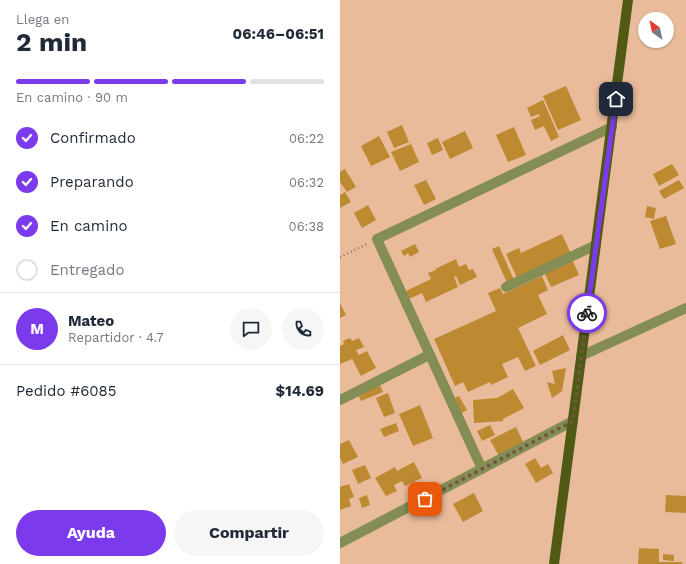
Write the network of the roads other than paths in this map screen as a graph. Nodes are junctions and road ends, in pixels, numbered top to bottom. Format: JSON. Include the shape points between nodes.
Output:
{"nodes":[{"id":1,"x":628,"y":0,"type":"edge"},
{"id":2,"x":612,"y":127,"type":"junction"},
{"id":3,"x":596,"y":245,"type":"junction"},
{"id":4,"x":506,"y":287,"type":"dead end"},
{"id":5,"x":686,"y":308,"type":"edge"},
{"id":6,"x":429,"y":355,"type":"junction"},
{"id":7,"x":581,"y":356,"type":"junction"},
{"id":8,"x":340,"y":400,"type":"edge"},
{"id":9,"x":573,"y":421,"type":"junction"},
{"id":10,"x":482,"y":469,"type":"junction"},
{"id":11,"x":340,"y":543,"type":"edge"},
{"id":12,"x":554,"y":564,"type":"edge"}],
"edges":[{"from":1,"to":2,"type":"main road"},
{"from":2,"to":3,"type":"main road"},
{"from":2,"to":6,"type":"street","via":[[377,239]]},
{"from":3,"to":4,"type":"street"},
{"from":3,"to":7,"type":"main road"},
{"from":5,"to":7,"type":"street"},
{"from":6,"to":8,"type":"street"},
{"from":6,"to":10,"type":"street"},
{"from":7,"to":9,"type":"main road"},
{"from":9,"to":10,"type":"street"},
{"from":9,"to":12,"type":"main road"},
{"from":10,"to":11,"type":"street"}]}
